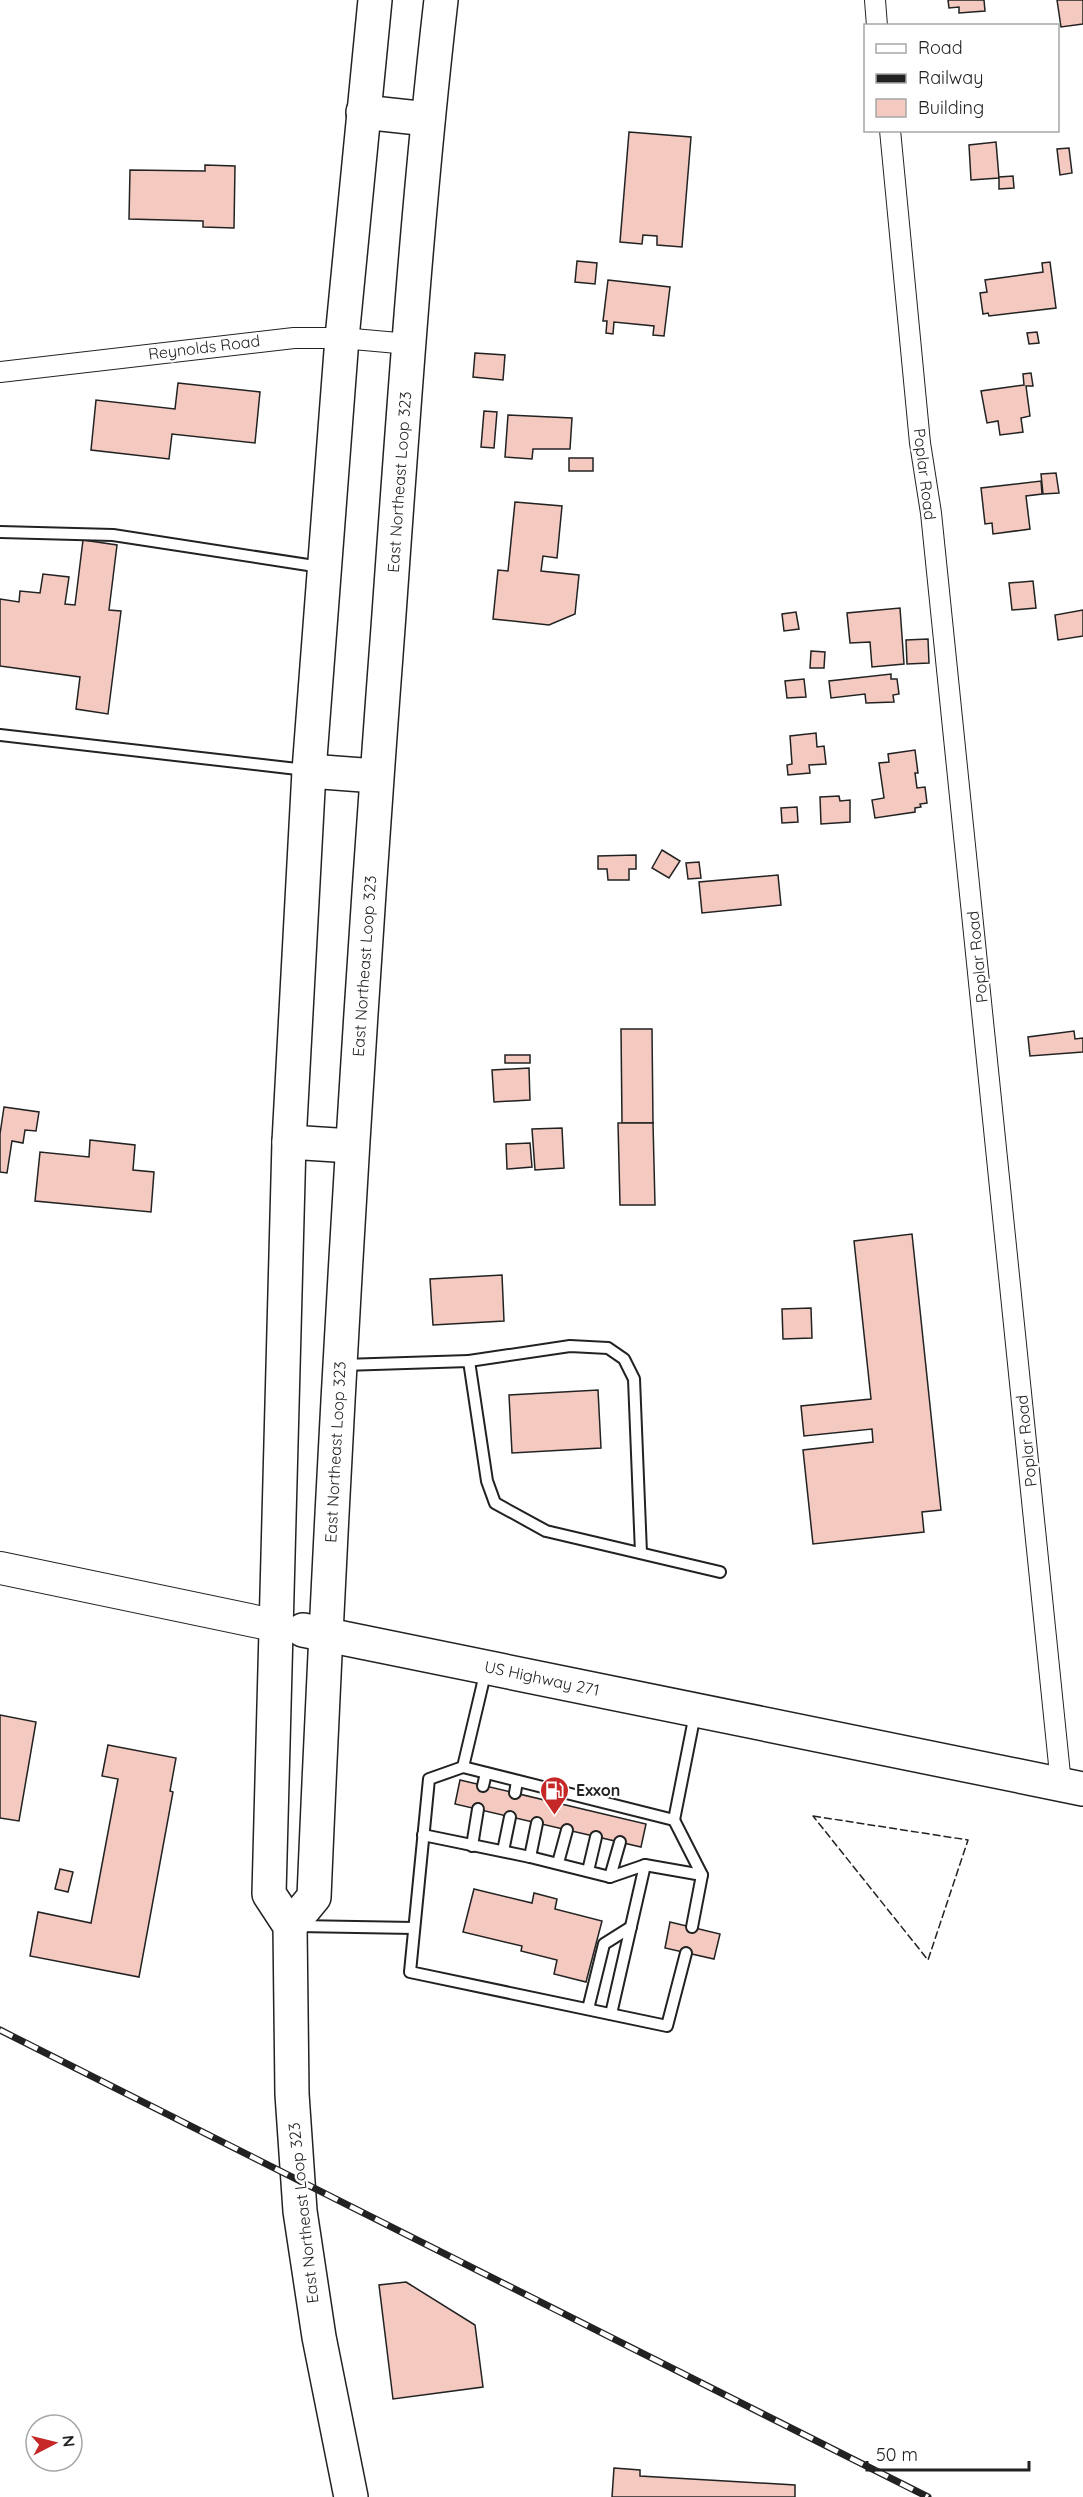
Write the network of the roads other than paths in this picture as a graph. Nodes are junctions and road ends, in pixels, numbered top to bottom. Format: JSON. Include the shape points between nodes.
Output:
{"nodes":[{"id":1,"x":375,"y":0,"type":"edge"},
{"id":2,"x":441,"y":0,"type":"edge"},
{"id":3,"x":875,"y":0,"type":"edge"},
{"id":4,"x":877,"y":24,"type":"edge"},
{"id":5,"x":363,"y":112,"type":"junction"},
{"id":6,"x":428,"y":119,"type":"junction"},
{"id":7,"x":890,"y":132,"type":"edge"},
{"id":8,"x":342,"y":339,"type":"junction"},
{"id":9,"x":409,"y":344,"type":"junction"},
{"id":10,"x":0,"y":372,"type":"edge"},
{"id":11,"x":0,"y":532,"type":"edge"},
{"id":12,"x":325,"y":567,"type":"junction"},
{"id":13,"x":0,"y":735,"type":"edge"},
{"id":14,"x":309,"y":771,"type":"junction"},
{"id":15,"x":376,"y":776,"type":"junction"},
{"id":16,"x":290,"y":1142,"type":"junction"},
{"id":17,"x":352,"y":1146,"type":"junction"},
{"id":18,"x":469,"y":1361,"type":"junction"},
{"id":19,"x":340,"y":1365,"type":"junction"},
{"id":20,"x":641,"y":1553,"type":"junction"},
{"id":21,"x":0,"y":1568,"type":"edge"},
{"id":22,"x":720,"y":1572,"type":"dead end"},
{"id":23,"x":278,"y":1626,"type":"junction"},
{"id":24,"x":324,"y":1634,"type":"junction"},
{"id":25,"x":487,"y":1667,"type":"junction"},
{"id":26,"x":696,"y":1710,"type":"junction"},
{"id":27,"x":463,"y":1767,"type":"junction"},
{"id":28,"x":486,"y":1773,"type":"junction"},
{"id":29,"x":517,"y":1781,"type":"junction"},
{"id":30,"x":483,"y":1786,"type":"dead end"},
{"id":31,"x":1072,"y":1787,"type":"edge"},
{"id":32,"x":545,"y":1788,"type":"junction"},
{"id":33,"x":515,"y":1793,"type":"dead end"},
{"id":34,"x":542,"y":1799,"type":"dead end"},
{"id":35,"x":478,"y":1809,"type":"dead end"},
{"id":36,"x":510,"y":1816,"type":"dead end"},
{"id":37,"x":674,"y":1820,"type":"junction"},
{"id":38,"x":537,"y":1823,"type":"dead end"},
{"id":39,"x":567,"y":1830,"type":"dead end"},
{"id":40,"x":423,"y":1836,"type":"junction"},
{"id":41,"x":596,"y":1837,"type":"dead end"},
{"id":42,"x":620,"y":1842,"type":"dead end"},
{"id":43,"x":472,"y":1846,"type":"junction"},
{"id":44,"x":503,"y":1851,"type":"junction"},
{"id":45,"x":530,"y":1857,"type":"junction"},
{"id":46,"x":558,"y":1863,"type":"junction"},
{"id":47,"x":645,"y":1865,"type":"junction"},
{"id":48,"x":588,"y":1871,"type":"junction"},
{"id":49,"x":702,"y":1875,"type":"junction"},
{"id":50,"x":610,"y":1877,"type":"junction"},
{"id":51,"x":290,"y":1926,"type":"junction"},
{"id":52,"x":631,"y":1927,"type":"junction"},
{"id":53,"x":692,"y":1927,"type":"dead end"},
{"id":54,"x":414,"y":1928,"type":"junction"},
{"id":55,"x":686,"y":1953,"type":"dead end"},
{"id":56,"x":588,"y":2009,"type":"junction"},
{"id":57,"x":611,"y":2014,"type":"junction"},
{"id":58,"x":351,"y":2497,"type":"edge"}],
"edges":[{"from":1,"to":5,"type":"highway"},
{"from":2,"to":6,"type":"highway","name":"East Northeast Loop 323"},
{"from":3,"to":4,"type":"street"},
{"from":5,"to":6,"type":"highway"},
{"from":5,"to":8,"type":"highway"},
{"from":6,"to":9,"type":"highway","name":"East Northeast Loop 323"},
{"from":7,"to":31,"type":"street","name":"Poplar Road","via":[[920,443]]},
{"from":8,"to":9,"type":"street","name":"Reynolds Road"},
{"from":8,"to":10,"type":"street","name":"Reynolds Road","via":[[270,339]]},
{"from":8,"to":12,"type":"highway"},
{"from":9,"to":15,"type":"highway","name":"East Northeast Loop 323"},
{"from":11,"to":12,"type":"lane","via":[[113,535]]},
{"from":12,"to":14,"type":"highway"},
{"from":13,"to":14,"type":"lane"},
{"from":14,"to":15,"type":"highway"},
{"from":14,"to":16,"type":"highway"},
{"from":15,"to":17,"type":"highway","name":"East Northeast Loop 323"},
{"from":16,"to":17,"type":"highway"},
{"from":16,"to":23,"type":"highway"},
{"from":17,"to":19,"type":"highway","name":"East Northeast Loop 323"},
{"from":18,"to":19,"type":"lane"},
{"from":18,"to":20,"type":"lane","via":[[487,1481],[495,1503],[546,1531]]},
{"from":18,"to":20,"type":"lane","via":[[570,1346],[608,1348],[624,1359],[634,1379]]},
{"from":19,"to":24,"type":"highway","name":"East Northeast Loop 323"},
{"from":20,"to":22,"type":"lane"},
{"from":21,"to":23,"type":"main road","name":"US Highway 271"},
{"from":23,"to":24,"type":"highway","name":"US Highway 271"},
{"from":23,"to":51,"type":"highway","via":[[269,1894]]},
{"from":24,"to":25,"type":"highway","name":"US Highway 271"},
{"from":24,"to":51,"type":"highway","name":"East Northeast Loop 323","via":[[314,1897]]},
{"from":25,"to":26,"type":"highway","name":"US Highway 271"},
{"from":25,"to":27,"type":"lane"},
{"from":26,"to":31,"type":"highway","name":"US Highway 271"},
{"from":26,"to":37,"type":"lane"},
{"from":27,"to":28,"type":"lane"},
{"from":27,"to":40,"type":"lane","via":[[429,1779]]},
{"from":28,"to":29,"type":"lane"},
{"from":28,"to":30,"type":"lane"},
{"from":29,"to":32,"type":"lane"},
{"from":29,"to":33,"type":"lane"},
{"from":32,"to":34,"type":"lane"},
{"from":32,"to":37,"type":"lane","via":[[602,1808]]},
{"from":35,"to":43,"type":"lane"},
{"from":36,"to":44,"type":"lane"},
{"from":37,"to":49,"type":"lane"},
{"from":38,"to":45,"type":"lane"},
{"from":39,"to":46,"type":"lane"},
{"from":40,"to":43,"type":"lane"},
{"from":40,"to":54,"type":"lane"},
{"from":41,"to":48,"type":"lane"},
{"from":42,"to":50,"type":"lane"},
{"from":43,"to":44,"type":"lane"},
{"from":44,"to":45,"type":"lane"},
{"from":45,"to":46,"type":"lane"},
{"from":46,"to":48,"type":"lane"},
{"from":47,"to":49,"type":"lane"},
{"from":47,"to":50,"type":"lane"},
{"from":47,"to":52,"type":"lane"},
{"from":48,"to":50,"type":"lane"},
{"from":49,"to":53,"type":"lane"},
{"from":51,"to":54,"type":"lane"},
{"from":51,"to":58,"type":"highway","name":"East Northeast Loop 323","via":[[291,2094],[300,2211],[318,2337]]},
{"from":52,"to":56,"type":"lane","via":[[604,1944]]},
{"from":52,"to":57,"type":"lane"},
{"from":54,"to":56,"type":"lane","via":[[410,1972]]},
{"from":55,"to":57,"type":"lane","via":[[667,2026]]},
{"from":56,"to":57,"type":"lane"}]}
